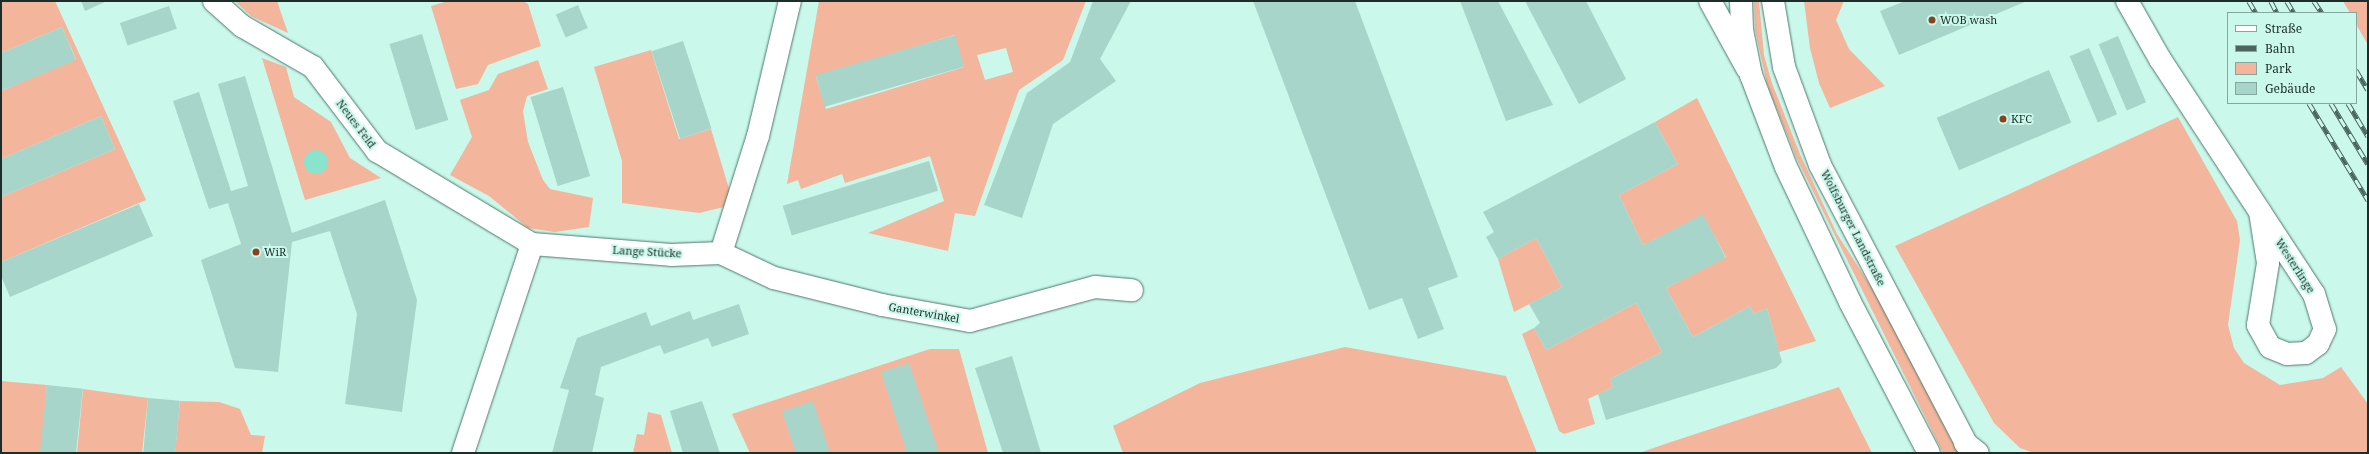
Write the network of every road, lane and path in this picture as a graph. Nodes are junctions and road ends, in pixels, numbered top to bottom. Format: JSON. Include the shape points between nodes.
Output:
{"nodes":[{"id":1,"x":214,"y":1,"type":"edge"},
{"id":2,"x":790,"y":1,"type":"edge"},
{"id":3,"x":1710,"y":1,"type":"edge"},
{"id":4,"x":1741,"y":1,"type":"edge"},
{"id":5,"x":1773,"y":1,"type":"edge"},
{"id":6,"x":2127,"y":1,"type":"edge"},
{"id":7,"x":1751,"y":75,"type":"junction"},
{"id":8,"x":2260,"y":212,"type":"junction"},
{"id":9,"x":532,"y":244,"type":"junction"},
{"id":10,"x":721,"y":253,"type":"junction"},
{"id":11,"x":1132,"y":290,"type":"dead end"},
{"id":12,"x":1971,"y":450,"type":"edge"},
{"id":13,"x":463,"y":453,"type":"edge"},
{"id":14,"x":1929,"y":453,"type":"edge"}],
"edges":[{"from":1,"to":9,"type":"street","name":"Neues Feld","via":[[242,26],[313,67],[377,151]]},
{"from":2,"to":10,"type":"street","via":[[758,136]]},
{"from":3,"to":7,"type":"street"},
{"from":4,"to":7,"type":"street","via":[[1742,30]]},
{"from":5,"to":12,"type":"street","name":"Wolfsburger Landstraße","via":[[1784,67],[1820,164]]},
{"from":6,"to":8,"type":"street","name":"Westerlinge"},
{"from":7,"to":14,"type":"street","via":[[1760,104],[1812,225]]},
{"from":8,"to":8,"type":"street","name":"Westerlinge","via":[[2268,263],[2258,325],[2270,346],[2287,354],[2306,353],[2322,337],[2324,321],[2314,294]]},
{"from":9,"to":10,"type":"street","name":"Lange Stücke","via":[[671,255]]},
{"from":9,"to":13,"type":"street"},
{"from":10,"to":11,"type":"street","name":"Ganterwinkel","via":[[774,278],[882,305],[970,320],[1095,287]]}]}
